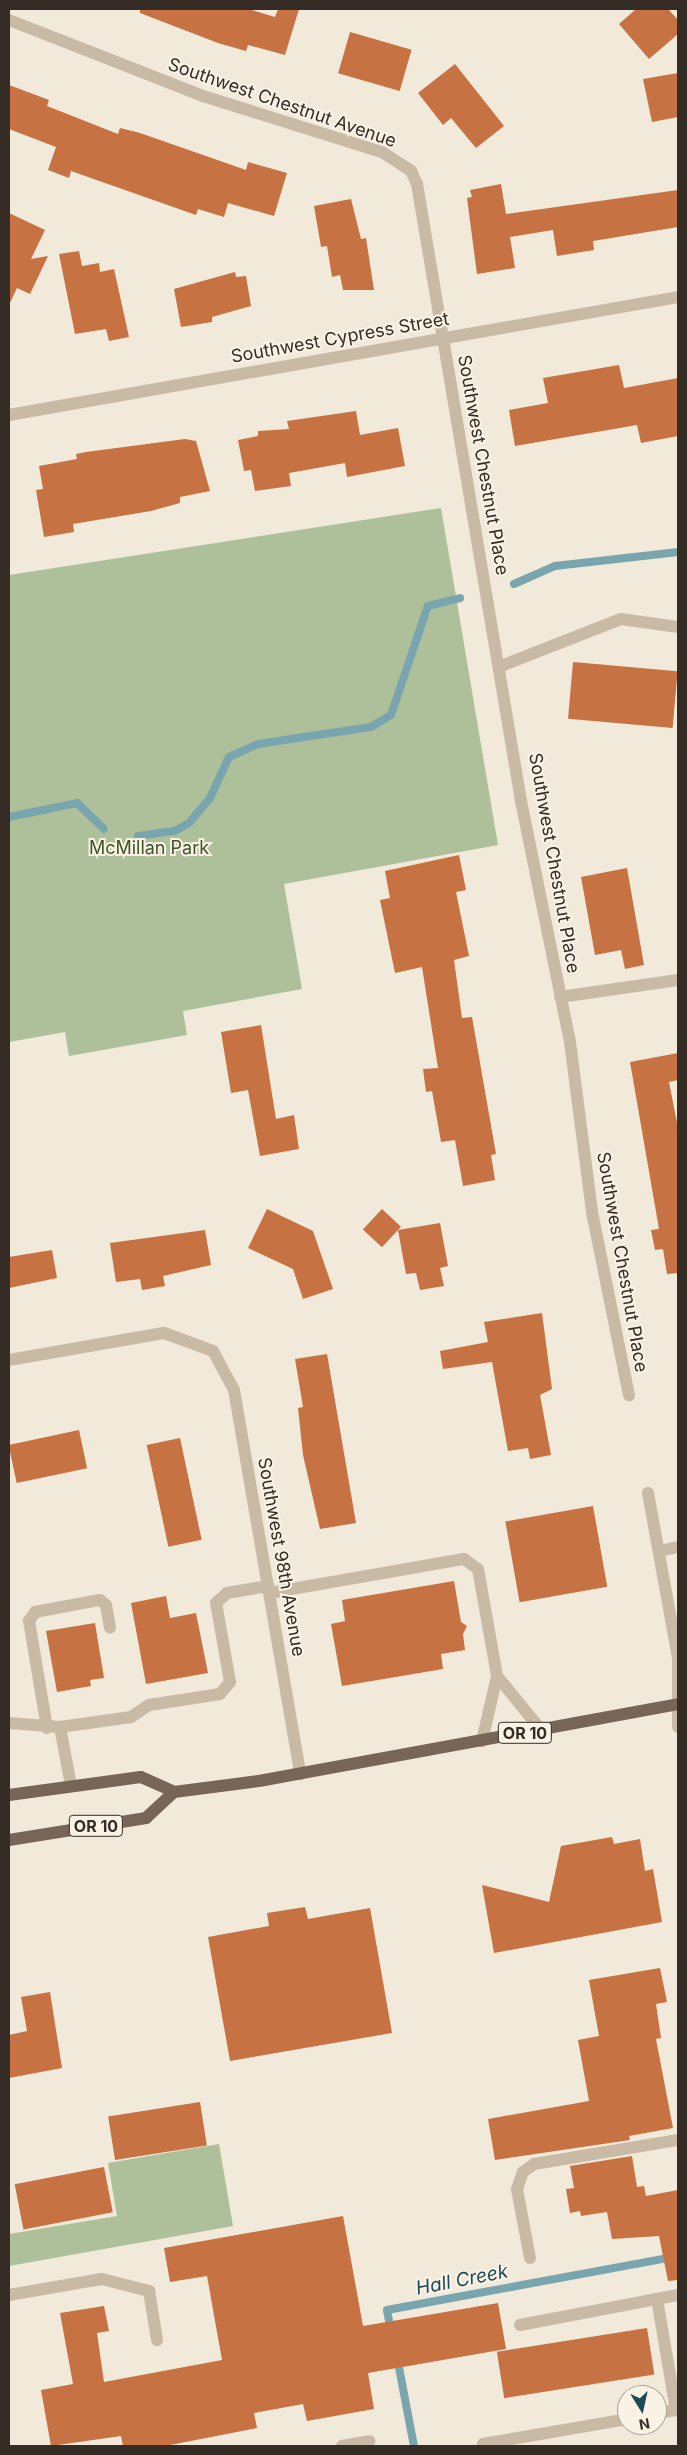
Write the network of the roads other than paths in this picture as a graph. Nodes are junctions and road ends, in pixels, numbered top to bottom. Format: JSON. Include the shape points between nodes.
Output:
{"nodes":[{"id":1,"x":9,"y":20,"type":"edge"},
{"id":2,"x":678,"y":297,"type":"edge"},
{"id":3,"x":443,"y":338,"type":"junction"},
{"id":4,"x":9,"y":415,"type":"edge"},
{"id":5,"x":678,"y":627,"type":"edge"},
{"id":6,"x":501,"y":666,"type":"junction"},
{"id":7,"x":678,"y":980,"type":"edge"},
{"id":8,"x":560,"y":997,"type":"junction"},
{"id":9,"x":9,"y":1360,"type":"edge"},
{"id":10,"x":628,"y":1394,"type":"dead end"},
{"id":11,"x":648,"y":1493,"type":"dead end"},
{"id":12,"x":678,"y":1548,"type":"edge"},
{"id":13,"x":659,"y":1551,"type":"junction"},
{"id":14,"x":268,"y":1589,"type":"junction"},
{"id":15,"x":110,"y":1628,"type":"dead end"},
{"id":16,"x":678,"y":1659,"type":"edge"},
{"id":17,"x":497,"y":1676,"type":"junction"},
{"id":18,"x":677,"y":1707,"type":"edge"},
{"id":19,"x":9,"y":1723,"type":"edge"},
{"id":20,"x":678,"y":1726,"type":"edge"},
{"id":21,"x":60,"y":1727,"type":"junction"},
{"id":22,"x":47,"y":1728,"type":"junction"},
{"id":23,"x":542,"y":1730,"type":"junction"},
{"id":24,"x":482,"y":1741,"type":"junction"},
{"id":25,"x":300,"y":1774,"type":"junction"},
{"id":26,"x":71,"y":1786,"type":"junction"},
{"id":27,"x":174,"y":1792,"type":"junction"},
{"id":28,"x":9,"y":1795,"type":"edge"},
{"id":29,"x":9,"y":1840,"type":"edge"},
{"id":30,"x":678,"y":2140,"type":"edge"},
{"id":31,"x":530,"y":2258,"type":"dead end"},
{"id":32,"x":9,"y":2295,"type":"edge"},
{"id":33,"x":678,"y":2295,"type":"edge"},
{"id":34,"x":657,"y":2299,"type":"junction"},
{"id":35,"x":520,"y":2325,"type":"dead end"},
{"id":36,"x":157,"y":2340,"type":"dead end"},
{"id":37,"x":667,"y":2411,"type":"edge"},
{"id":38,"x":617,"y":2421,"type":"edge"},
{"id":39,"x":370,"y":2442,"type":"dead end"},
{"id":40,"x":483,"y":2444,"type":"dead end"},
{"id":41,"x":342,"y":2446,"type":"edge"}],
"edges":[{"from":1,"to":3,"type":"street","name":"Southwest Chestnut Avenue","via":[[203,96],[396,159],[417,184]]},
{"from":2,"to":3,"type":"street","name":"Southwest Cypress Street"},
{"from":3,"to":4,"type":"street","name":"Southwest Cypress Street"},
{"from":3,"to":6,"type":"street","name":"Southwest Chestnut Place"},
{"from":5,"to":6,"type":"street","via":[[621,618]]},
{"from":6,"to":8,"type":"street","name":"Southwest Chestnut Place","via":[[521,800]]},
{"from":7,"to":8,"type":"street"},
{"from":8,"to":10,"type":"street","name":"Southwest Chestnut Place","via":[[592,1212]]},
{"from":9,"to":14,"type":"street","name":"Southwest 98th Avenue","via":[[164,1333],[213,1351],[234,1390]]},
{"from":11,"to":13,"type":"street"},
{"from":12,"to":13,"type":"street"},
{"from":13,"to":16,"type":"street"},
{"from":14,"to":17,"type":"street","via":[[464,1559],[478,1569]]},
{"from":14,"to":21,"type":"street","via":[[227,1593],[216,1603],[230,1682],[220,1694],[149,1706],[131,1717]]},
{"from":14,"to":25,"type":"street","name":"Southwest 98th Avenue"},
{"from":15,"to":22,"type":"street","via":[[106,1605],[100,1600],[34,1612],[28,1621]]},
{"from":16,"to":18,"type":"street"},
{"from":17,"to":23,"type":"street"},
{"from":17,"to":24,"type":"street"},
{"from":18,"to":20,"type":"street"},
{"from":18,"to":23,"type":"main road","number":"OR 10"},
{"from":19,"to":22,"type":"street"},
{"from":21,"to":22,"type":"street"},
{"from":21,"to":26,"type":"street"},
{"from":23,"to":24,"type":"main road","number":"OR 10"},
{"from":24,"to":25,"type":"main road","number":"OR 10"},
{"from":25,"to":27,"type":"main road","number":"OR 10"},
{"from":26,"to":27,"type":"main road","number":"OR 10","via":[[141,1777]]},
{"from":26,"to":28,"type":"main road","number":"OR 10"},
{"from":27,"to":29,"type":"main road","number":"OR 10","via":[[146,1818]]},
{"from":30,"to":31,"type":"street","via":[[534,2164],[523,2172],[517,2189]]},
{"from":32,"to":36,"type":"street","via":[[102,2280],[149,2290]]},
{"from":33,"to":34,"type":"street"},
{"from":34,"to":35,"type":"street"},
{"from":34,"to":37,"type":"street","via":[[676,2410]]},
{"from":38,"to":40,"type":"street"},
{"from":39,"to":41,"type":"street"}]}
